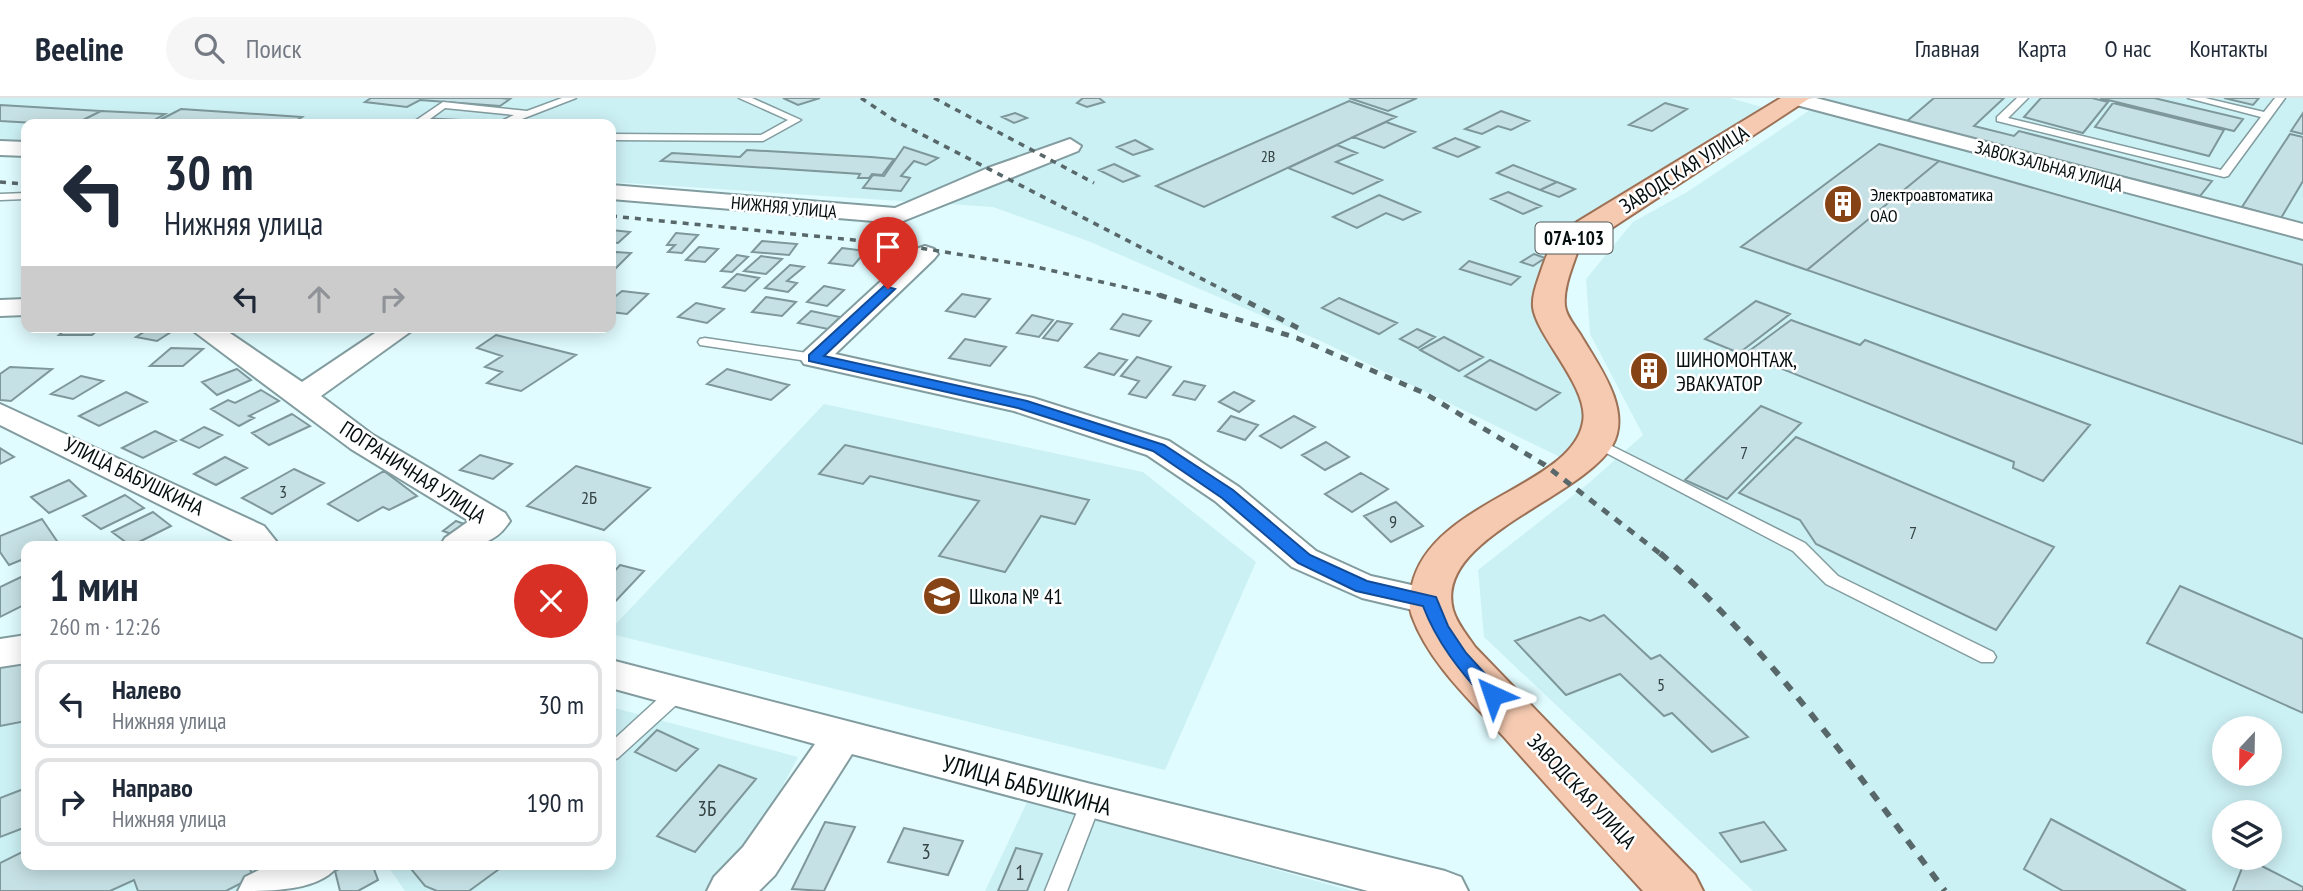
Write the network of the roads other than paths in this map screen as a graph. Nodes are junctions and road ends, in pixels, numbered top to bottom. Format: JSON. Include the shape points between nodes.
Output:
{"nodes":[{"id":1,"x":571,"y":98,"type":"edge"},
{"id":2,"x":744,"y":98,"type":"edge"},
{"id":3,"x":2023,"y":98,"type":"edge"},
{"id":4,"x":2193,"y":98,"type":"edge"},
{"id":5,"x":2280,"y":98,"type":"edge"},
{"id":6,"x":1797,"y":99,"type":"edge"},
{"id":7,"x":528,"y":114,"type":"junction"},
{"id":8,"x":2267,"y":116,"type":"junction"},
{"id":9,"x":423,"y":119,"type":"edge"},
{"id":10,"x":514,"y":119,"type":"edge"},
{"id":11,"x":616,"y":137,"type":"edge"},
{"id":12,"x":1070,"y":146,"type":"dead end"},
{"id":13,"x":0,"y":148,"type":"edge"},
{"id":14,"x":21,"y":149,"type":"edge"},
{"id":15,"x":616,"y":192,"type":"edge"},
{"id":16,"x":21,"y":196,"type":"edge"},
{"id":17,"x":0,"y":197,"type":"edge"},
{"id":18,"x":2303,"y":232,"type":"edge"},
{"id":19,"x":925,"y":254,"type":"dead end"},
{"id":20,"x":21,"y":306,"type":"edge"},
{"id":21,"x":0,"y":308,"type":"edge"},
{"id":22,"x":211,"y":333,"type":"edge"},
{"id":23,"x":394,"y":333,"type":"edge"},
{"id":24,"x":705,"y":342,"type":"dead end"},
{"id":25,"x":814,"y":358,"type":"junction"},
{"id":26,"x":302,"y":396,"type":"junction"},
{"id":27,"x":0,"y":413,"type":"edge"},
{"id":28,"x":1598,"y":443,"type":"junction"},
{"id":29,"x":258,"y":541,"type":"edge"},
{"id":30,"x":464,"y":541,"type":"edge"},
{"id":31,"x":1430,"y":601,"type":"junction"},
{"id":32,"x":21,"y":650,"type":"edge"},
{"id":33,"x":0,"y":653,"type":"edge"},
{"id":34,"x":1987,"y":657,"type":"dead end"},
{"id":35,"x":616,"y":676,"type":"edge"},
{"id":36,"x":678,"y":692,"type":"junction"},
{"id":37,"x":843,"y":735,"type":"junction"},
{"id":38,"x":616,"y":748,"type":"edge"},
{"id":39,"x":1091,"y":802,"type":"junction"},
{"id":40,"x":305,"y":870,"type":"edge"},
{"id":41,"x":1672,"y":890,"type":"edge"},
{"id":42,"x":261,"y":891,"type":"edge"},
{"id":43,"x":730,"y":891,"type":"edge"},
{"id":44,"x":1056,"y":891,"type":"edge"},
{"id":45,"x":1445,"y":891,"type":"edge"}],
"edges":[{"from":1,"to":7,"type":"lane"},
{"from":2,"to":11,"type":"lane","via":[[796,120],[763,138]]},
{"from":3,"to":8,"type":"lane","via":[[2001,119],[2224,174]]},
{"from":4,"to":8,"type":"lane"},
{"from":5,"to":8,"type":"lane"},
{"from":6,"to":18,"type":"street","name":"ЗАВОКЗАЛЬНАЯ УЛИЦА"},
{"from":6,"to":28,"type":"main road","name":"ЗАВОДСКАЯ УЛИЦА","number":"07А-103","via":[[1564,246],[1549,293],[1549,310],[1598,402],[1602,421]]},
{"from":7,"to":9,"type":"lane","via":[[443,105]]},
{"from":7,"to":10,"type":"lane"},
{"from":12,"to":15,"type":"street","name":"НИЖНЯЯ УЛИЦА","via":[[898,216]]},
{"from":13,"to":14,"type":"street"},
{"from":16,"to":17,"type":"lane"},
{"from":19,"to":25,"type":"street"},
{"from":20,"to":21,"type":"street"},
{"from":22,"to":26,"type":"street","name":"ПОГРАНИЧНАЯ УЛИЦА"},
{"from":23,"to":26,"type":"street"},
{"from":24,"to":25,"type":"lane"},
{"from":25,"to":31,"type":"street","via":[[1022,404],[1158,448],[1227,494],[1304,559],[1362,586]]},
{"from":26,"to":30,"type":"street","name":"ПОГРАНИЧНАЯ УЛИЦА","via":[[362,442],[494,521]]},
{"from":27,"to":29,"type":"street","name":"УЛИЦА БАБУШКИНА"},
{"from":28,"to":31,"type":"main road","via":[[1563,474],[1452,546],[1441,563]]},
{"from":28,"to":34,"type":"lane","via":[[1799,547],[1832,580]]},
{"from":31,"to":41,"type":"main road","name":"ЗАВОДСКАЯ УЛИЦА","via":[[1459,658]]},
{"from":32,"to":33,"type":"street"},
{"from":35,"to":36,"type":"street","name":"УЛИЦА БАБУШКИНА"},
{"from":36,"to":37,"type":"street","name":"УЛИЦА БАБУШКИНА"},
{"from":36,"to":38,"type":"lane"},
{"from":37,"to":39,"type":"street","name":"УЛИЦА БАБУШКИНА"},
{"from":37,"to":43,"type":"street","via":[[759,861]]},
{"from":39,"to":44,"type":"lane"},
{"from":39,"to":45,"type":"street","name":"УЛИЦА БАБУШКИНА"},
{"from":40,"to":42,"type":"street"}]}
